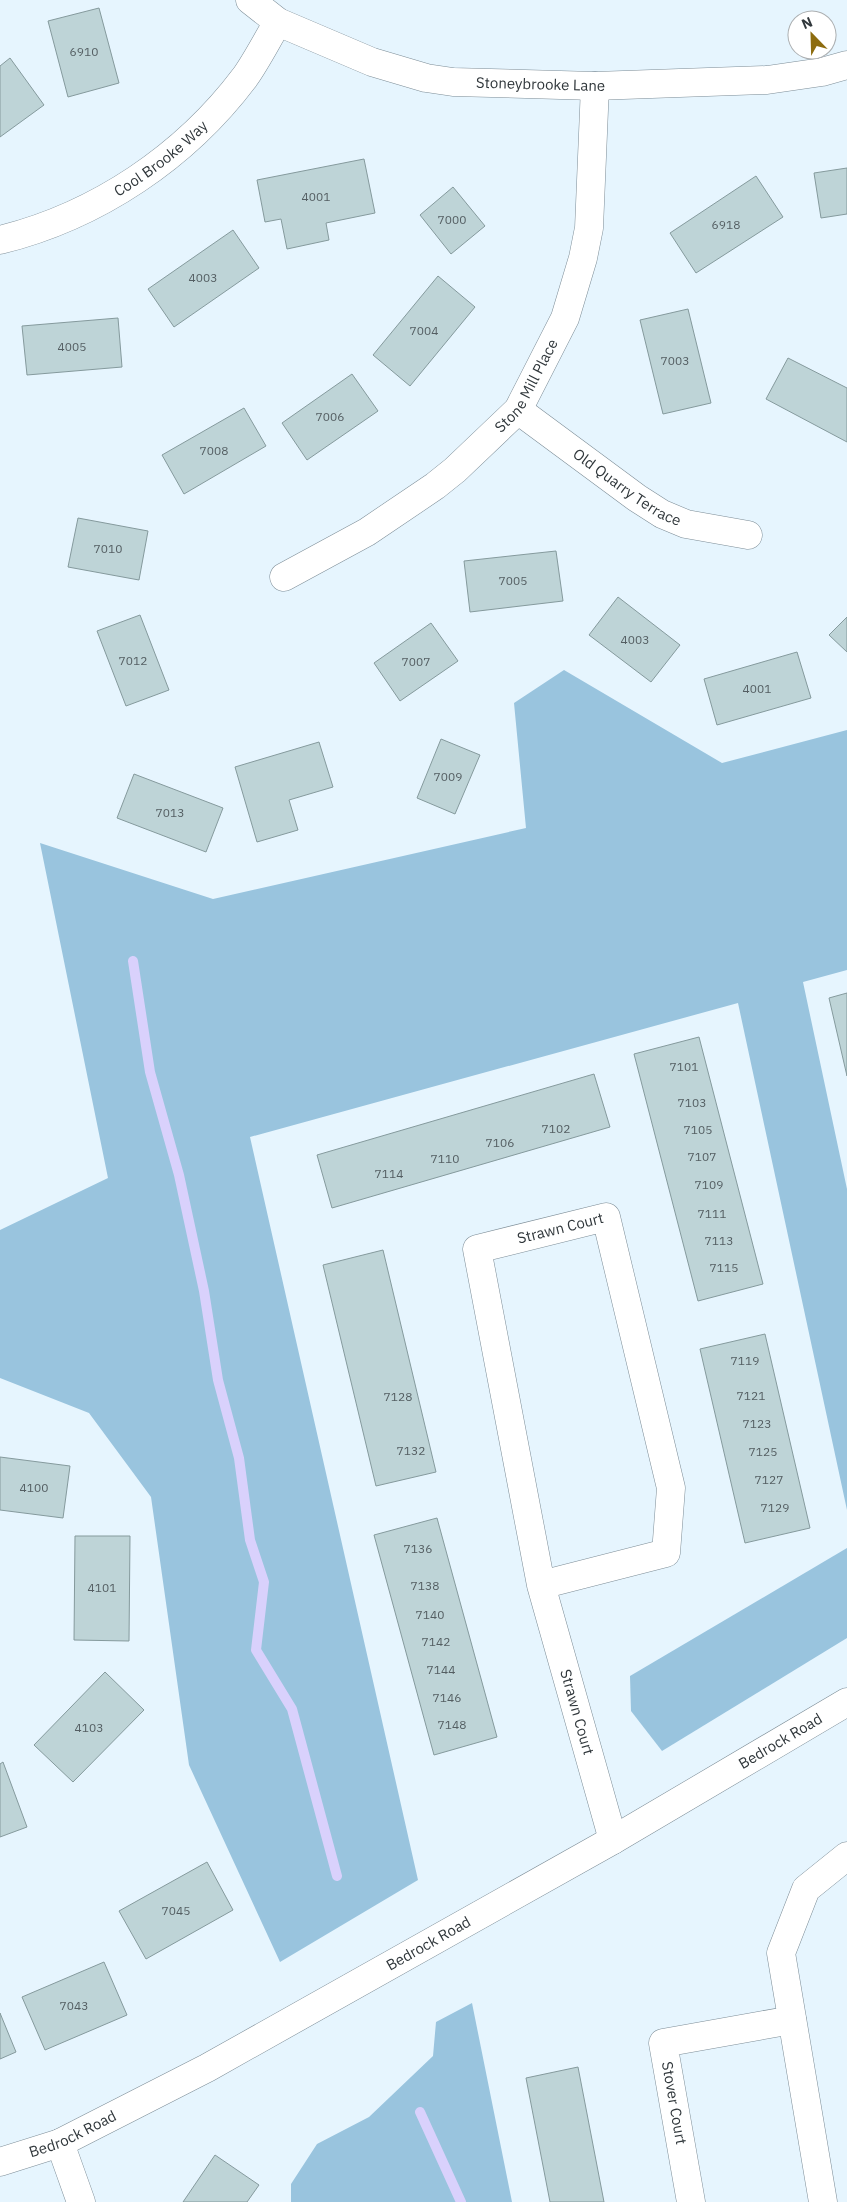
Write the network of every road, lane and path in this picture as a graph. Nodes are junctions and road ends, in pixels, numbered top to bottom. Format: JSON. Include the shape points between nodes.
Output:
{"nodes":[{"id":1,"x":250,"y":0,"type":"edge"},
{"id":2,"x":278,"y":22,"type":"junction"},
{"id":3,"x":847,"y":65,"type":"edge"},
{"id":4,"x":595,"y":86,"type":"junction"},
{"id":5,"x":0,"y":240,"type":"edge"},
{"id":6,"x":518,"y":410,"type":"junction"},
{"id":7,"x":748,"y":535,"type":"dead end"},
{"id":8,"x":284,"y":577,"type":"dead end"},
{"id":9,"x":541,"y":1585,"type":"junction"},
{"id":10,"x":847,"y":1702,"type":"edge"},
{"id":11,"x":613,"y":1840,"type":"junction"},
{"id":12,"x":847,"y":1856,"type":"edge"},
{"id":13,"x":792,"y":2020,"type":"junction"},
{"id":14,"x":60,"y":2143,"type":"junction"},
{"id":15,"x":0,"y":2162,"type":"edge"},
{"id":16,"x":81,"y":2202,"type":"edge"},
{"id":17,"x":691,"y":2202,"type":"edge"},
{"id":18,"x":823,"y":2202,"type":"edge"}],
"edges":[{"from":1,"to":2,"type":"street","name":"Stoneybrooke Lane"},
{"from":2,"to":4,"type":"street","name":"Stoneybrooke Lane","via":[[372,62],[426,78],[452,82]]},
{"from":2,"to":5,"type":"street","name":"Cool Brooke Way","via":[[246,76],[227,100],[165,160],[98,204],[29,233]]},
{"from":3,"to":4,"type":"street","name":"Stoneybrooke Lane","via":[[768,80]]},
{"from":4,"to":6,"type":"street","name":"Stone Mill Place","via":[[589,228],[584,258],[565,318]]},
{"from":6,"to":7,"type":"street","name":"Old Quarry Terrace","via":[[662,514],[686,524]]},
{"from":6,"to":8,"type":"street","name":"Stone Mill Place","via":[[435,486],[367,532]]},
{"from":9,"to":9,"type":"street","name":"Strawn Court","via":[[666,1552],[671,1488],[606,1217],[477,1249]]},
{"from":9,"to":11,"type":"street","name":"Strawn Court"},
{"from":10,"to":11,"type":"street","name":"Bedrock Road"},
{"from":11,"to":14,"type":"street","name":"Bedrock Road","via":[[207,2068]]},
{"from":12,"to":13,"type":"street","via":[[806,1889],[781,1953]]},
{"from":13,"to":17,"type":"street","name":"Stover Court","via":[[663,2043]]},
{"from":13,"to":18,"type":"street"},
{"from":14,"to":15,"type":"street","name":"Bedrock Road"},
{"from":14,"to":16,"type":"street"}]}
